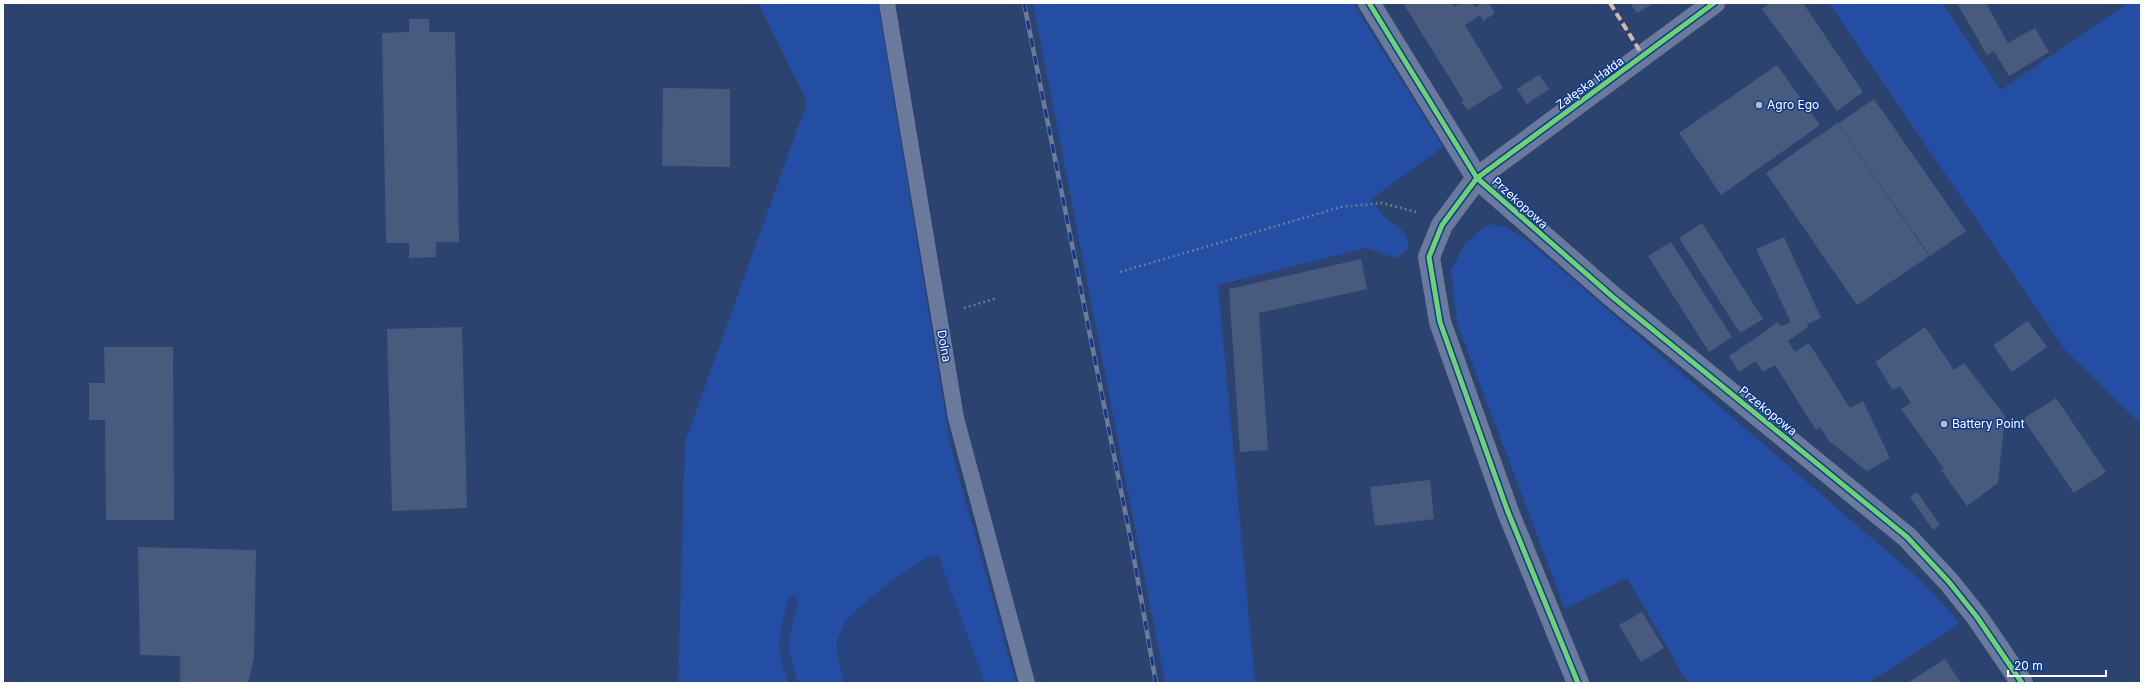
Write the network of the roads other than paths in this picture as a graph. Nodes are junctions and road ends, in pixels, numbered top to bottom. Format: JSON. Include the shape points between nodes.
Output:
{"nodes":[{"id":1,"x":887,"y":3,"type":"edge"},
{"id":2,"x":1370,"y":3,"type":"edge"},
{"id":3,"x":1712,"y":4,"type":"edge"},
{"id":4,"x":1477,"y":178,"type":"junction"},
{"id":5,"x":1027,"y":683,"type":"edge"},
{"id":6,"x":1578,"y":683,"type":"edge"},
{"id":7,"x":2022,"y":683,"type":"edge"}],
"edges":[{"from":1,"to":5,"type":"lane","name":"Dolna","via":[[956,418]]},
{"from":2,"to":4,"type":"street","name":"Przekopowa"},
{"from":3,"to":4,"type":"street","name":"Załęska Hałda"},
{"from":4,"to":6,"type":"street","name":"Przekopowa","via":[[1442,225],[1429,257],[1440,322],[1508,512]]},
{"from":4,"to":7,"type":"street","name":"Przekopowa","via":[[1614,298],[1907,537],[1977,617]]}]}
